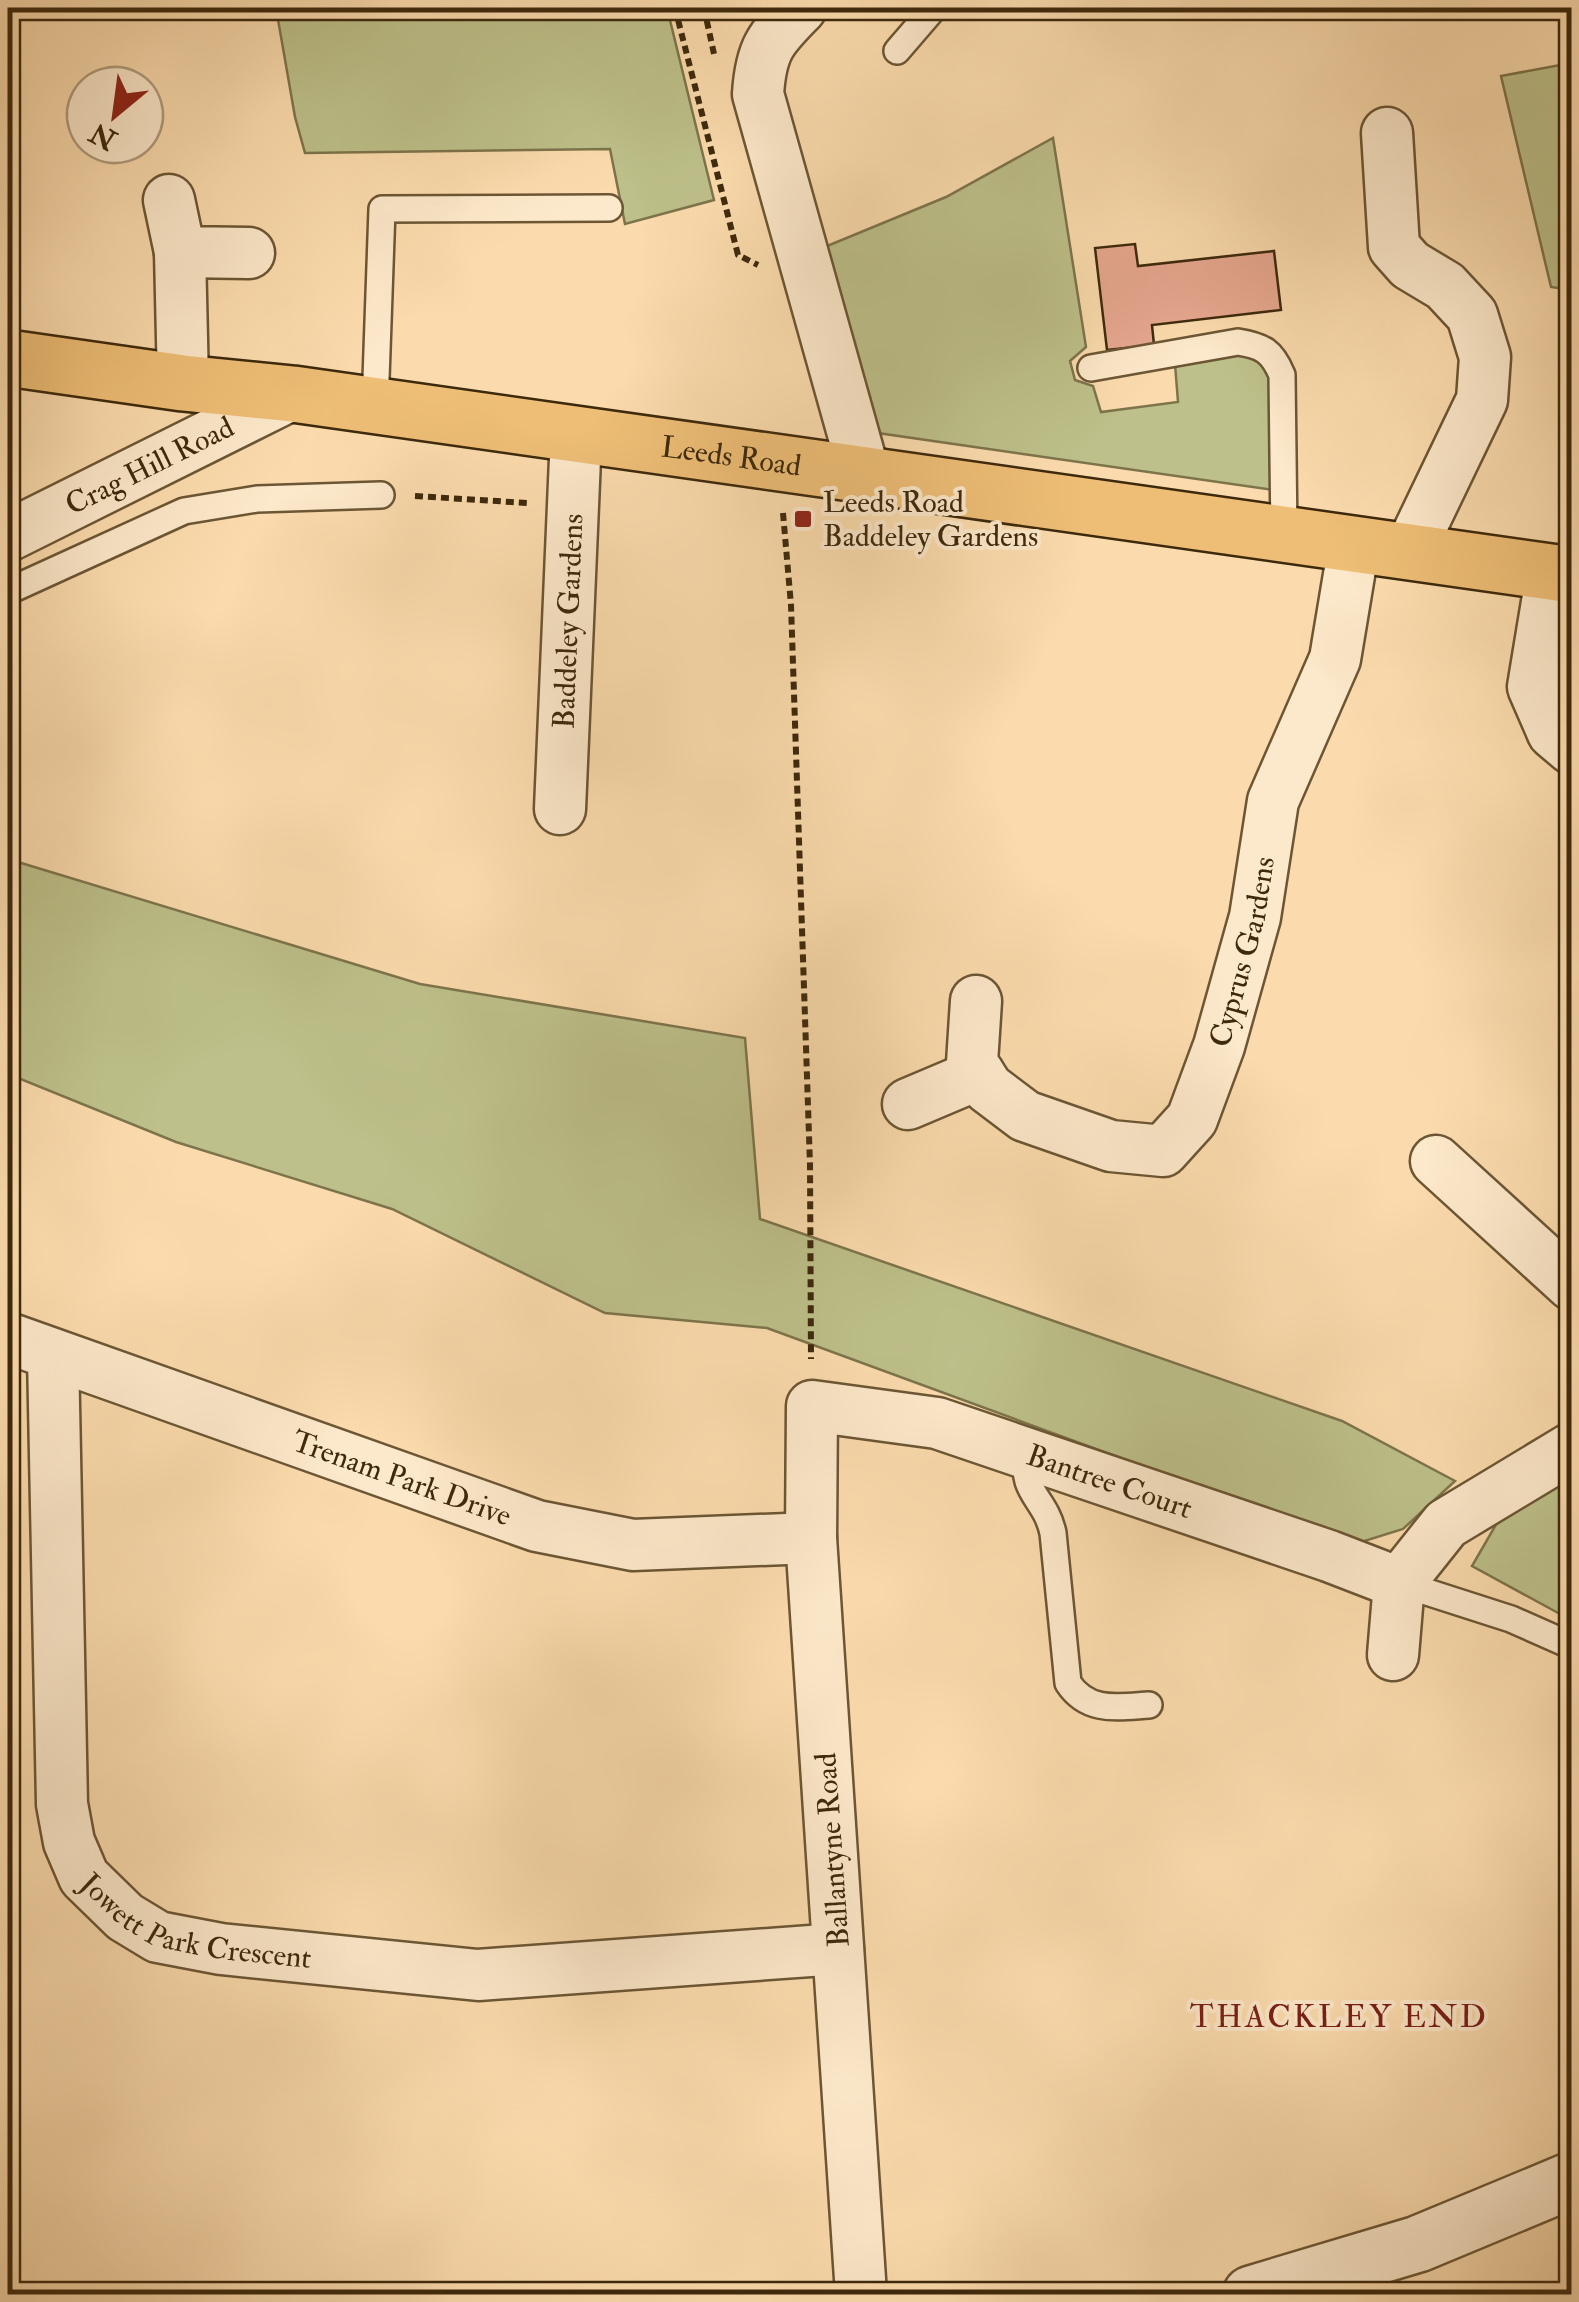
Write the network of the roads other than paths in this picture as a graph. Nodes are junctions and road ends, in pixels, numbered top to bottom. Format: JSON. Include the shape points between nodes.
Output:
{"nodes":[{"id":1,"x":801,"y":8,"type":"edge"},
{"id":2,"x":934,"y":8,"type":"edge"},
{"id":3,"x":897,"y":51,"type":"dead end"},
{"id":4,"x":1388,"y":133,"type":"dead end"},
{"id":5,"x":169,"y":200,"type":"dead end"},
{"id":6,"x":610,"y":208,"type":"dead end"},
{"id":7,"x":180,"y":252,"type":"junction"},
{"id":8,"x":250,"y":252,"type":"dead end"},
{"id":9,"x":8,"y":358,"type":"edge"},
{"id":10,"x":1091,"y":368,"type":"dead end"},
{"id":11,"x":183,"y":383,"type":"junction"},
{"id":12,"x":292,"y":394,"type":"junction"},
{"id":13,"x":375,"y":407,"type":"junction"},
{"id":14,"x":576,"y":436,"type":"junction"},
{"id":15,"x":865,"y":476,"type":"junction"},
{"id":16,"x":381,"y":495,"type":"road end"},
{"id":17,"x":1284,"y":535,"type":"junction"},
{"id":18,"x":8,"y":536,"type":"edge"},
{"id":19,"x":1354,"y":545,"type":"junction"},
{"id":20,"x":1409,"y":552,"type":"junction"},
{"id":21,"x":1562,"y":573,"type":"edge"},
{"id":22,"x":8,"y":586,"type":"edge"},
{"id":23,"x":1572,"y":749,"type":"edge"},
{"id":24,"x":560,"y":809,"type":"dead end"},
{"id":25,"x":976,"y":1001,"type":"dead end"},
{"id":26,"x":979,"y":1074,"type":"junction"},
{"id":27,"x":908,"y":1104,"type":"dead end"},
{"id":28,"x":1436,"y":1161,"type":"dead end"},
{"id":29,"x":1572,"y":1285,"type":"edge"},
{"id":30,"x":30,"y":1346,"type":"edge"},
{"id":31,"x":812,"y":1406,"type":"joint"},
{"id":32,"x":1572,"y":1448,"type":"edge"},
{"id":33,"x":1028,"y":1452,"type":"junction"},
{"id":34,"x":810,"y":1538,"type":"junction"},
{"id":35,"x":1399,"y":1582,"type":"junction"},
{"id":36,"x":1572,"y":1646,"type":"edge"},
{"id":37,"x":1393,"y":1655,"type":"dead end"},
{"id":38,"x":1148,"y":1705,"type":"dead end"},
{"id":39,"x":838,"y":1949,"type":"junction"},
{"id":40,"x":1572,"y":2180,"type":"edge"},
{"id":41,"x":1308,"y":2286,"type":"edge"},
{"id":42,"x":860,"y":2294,"type":"edge"},
{"id":43,"x":1251,"y":2294,"type":"edge"}],
"edges":[{"from":1,"to":15,"type":"street","via":[[770,39],[758,94]]},
{"from":2,"to":3,"type":"lane"},
{"from":4,"to":20,"type":"street","via":[[1394,247],[1472,315],[1485,357],[1482,400]]},
{"from":5,"to":7,"type":"street"},
{"from":6,"to":13,"type":"lane","via":[[382,210]]},
{"from":7,"to":8,"type":"street"},
{"from":7,"to":11,"type":"street"},
{"from":9,"to":11,"type":"main road","name":"Leeds Road"},
{"from":10,"to":17,"type":"lane","via":[[1238,342],[1274,355],[1282,375]]},
{"from":11,"to":12,"type":"main road","name":"Leeds Road"},
{"from":12,"to":13,"type":"main road","name":"Leeds Road"},
{"from":12,"to":18,"type":"street","name":"Crag Hill Road"},
{"from":13,"to":14,"type":"main road","name":"Leeds Road"},
{"from":14,"to":15,"type":"main road","name":"Leeds Road"},
{"from":14,"to":24,"type":"street","name":"Baddeley Gardens"},
{"from":15,"to":17,"type":"main road","name":"Leeds Road"},
{"from":16,"to":22,"type":"lane","via":[[257,499],[184,511],[31,582]]},
{"from":17,"to":19,"type":"main road","name":"Leeds Road"},
{"from":19,"to":20,"type":"main road","name":"Leeds Road"},
{"from":19,"to":26,"type":"street","name":"Cyprus Gardens","via":[[1335,659],[1274,801],[1255,916],[1220,1046],[1192,1119],[1163,1151],[1111,1146],[1025,1116]]},
{"from":20,"to":21,"type":"main road","name":"Leeds Road"},
{"from":21,"to":23,"type":"street","via":[[1532,687],[1553,733]]},
{"from":25,"to":26,"type":"street","via":[[972,1064]]},
{"from":26,"to":27,"type":"street"},
{"from":28,"to":29,"type":"street"},
{"from":30,"to":34,"type":"street","name":"Trenam Park Drive","via":[[537,1526],[632,1546]]},
{"from":30,"to":39,"type":"street","name":"Jowett Park Crescent","via":[[62,1804],[84,1878],[125,1917],[158,1938],[220,1949],[478,1975]]},
{"from":31,"to":33,"type":"street","name":"Bantree Court","via":[[937,1423]]},
{"from":31,"to":34,"type":"street","name":"Ballantyne Road"},
{"from":32,"to":35,"type":"street","via":[[1446,1524]]},
{"from":33,"to":35,"type":"street","name":"Bantree Court"},
{"from":33,"to":38,"type":"lane","via":[[1028,1486],[1050,1519],[1068,1683],[1102,1708]]},
{"from":34,"to":39,"type":"street","name":"Ballantyne Road"},
{"from":35,"to":36,"type":"lane"},
{"from":35,"to":37,"type":"street"},
{"from":39,"to":42,"type":"street","name":"Ballantyne Road"},
{"from":40,"to":41,"type":"street"},
{"from":41,"to":43,"type":"street"}]}
